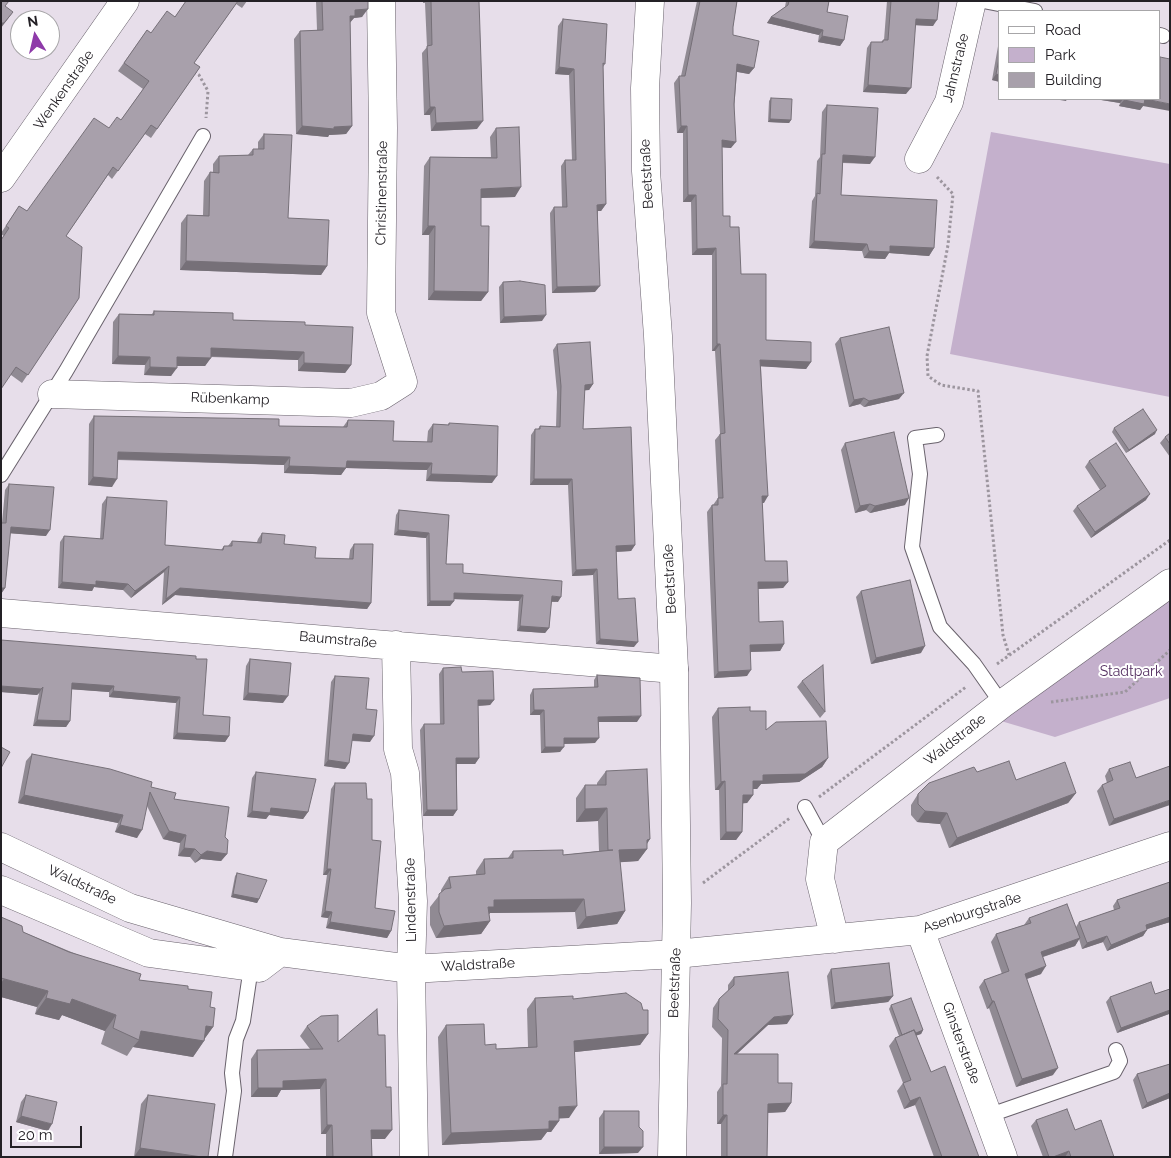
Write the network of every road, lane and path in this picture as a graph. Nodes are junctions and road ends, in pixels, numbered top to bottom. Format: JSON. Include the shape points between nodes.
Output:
{"nodes":[{"id":1,"x":126,"y":1,"type":"edge"},
{"id":2,"x":381,"y":1,"type":"edge"},
{"id":3,"x":650,"y":1,"type":"edge"},
{"id":4,"x":972,"y":1,"type":"edge"},
{"id":5,"x":982,"y":1,"type":"edge"},
{"id":6,"x":1030,"y":10,"type":"edge"},
{"id":7,"x":192,"y":70,"type":"edge"},
{"id":8,"x":208,"y":113,"type":"dead end"},
{"id":9,"x":203,"y":136,"type":"dead end"},
{"id":10,"x":919,"y":159,"type":"joint"},
{"id":11,"x":1,"y":178,"type":"edge"},
{"id":12,"x":403,"y":382,"type":"joint"},
{"id":13,"x":52,"y":394,"type":"junction"},
{"id":14,"x":937,"y":435,"type":"dead end"},
{"id":15,"x":1,"y":475,"type":"edge"},
{"id":16,"x":1170,"y":540,"type":"edge"},
{"id":17,"x":1170,"y":583,"type":"edge"},
{"id":18,"x":1,"y":613,"type":"edge"},
{"id":19,"x":396,"y":645,"type":"junction"},
{"id":20,"x":1170,"y":650,"type":"edge"},
{"id":21,"x":1009,"y":655,"type":"junction"},
{"id":22,"x":674,"y":669,"type":"junction"},
{"id":23,"x":983,"y":674,"type":"junction"},
{"id":24,"x":1045,"y":702,"type":"dead end"},
{"id":25,"x":1002,"y":704,"type":"junction"},
{"id":26,"x":805,"y":807,"type":"junction"},
{"id":27,"x":824,"y":842,"type":"junction"},
{"id":28,"x":1170,"y":846,"type":"edge"},
{"id":29,"x":1,"y":847,"type":"edge"},
{"id":30,"x":1,"y":890,"type":"edge"},
{"id":31,"x":677,"y":902,"type":"junction"},
{"id":32,"x":920,"y":930,"type":"junction"},
{"id":33,"x":835,"y":939,"type":"junction"},
{"id":34,"x":280,"y":952,"type":"junction"},
{"id":35,"x":676,"y":954,"type":"junction"},
{"id":36,"x":251,"y":967,"type":"junction"},
{"id":37,"x":411,"y":969,"type":"junction"},
{"id":38,"x":1116,"y":1050,"type":"dead end"},
{"id":39,"x":987,"y":1116,"type":"junction"},
{"id":40,"x":225,"y":1157,"type":"edge"},
{"id":41,"x":414,"y":1157,"type":"edge"},
{"id":42,"x":672,"y":1157,"type":"edge"},
{"id":43,"x":1003,"y":1157,"type":"edge"}],
"edges":[{"from":1,"to":11,"type":"street","name":"Wenkenstraße"},
{"from":2,"to":12,"type":"street","name":"Christinenstraße","via":[[381,313]]},
{"from":3,"to":22,"type":"street","name":"Beetstraße","via":[[645,88],[646,171],[658,336]]},
{"from":4,"to":10,"type":"street","name":"Jahnstraße","via":[[949,102]]},
{"from":5,"to":6,"type":"lane"},
{"from":7,"to":8,"type":"path","via":[[199,75],[208,91]]},
{"from":9,"to":13,"type":"lane"},
{"from":10,"to":21,"type":"path","via":[[953,194],[948,245],[926,356],[928,376],[940,385],[978,391],[1003,635]]},
{"from":12,"to":13,"type":"street","name":"Rübenkamp","via":[[381,396],[352,403]]},
{"from":13,"to":15,"type":"lane"},
{"from":14,"to":23,"type":"lane","via":[[916,438],[920,474],[912,548],[940,627]]},
{"from":16,"to":21,"type":"path"},
{"from":17,"to":25,"type":"street","name":"Waldstraße"},
{"from":18,"to":19,"type":"street","name":"Baumstraße"},
{"from":19,"to":22,"type":"street","name":"Baumstraße"},
{"from":19,"to":37,"type":"street","name":"Lindenstraße","via":[[398,749],[404,773],[413,901]]},
{"from":20,"to":24,"type":"path","via":[[1125,692]]},
{"from":21,"to":23,"type":"path"},
{"from":22,"to":31,"type":"street","name":"Beetstraße"},
{"from":23,"to":25,"type":"lane"},
{"from":23,"to":26,"type":"path"},
{"from":25,"to":27,"type":"street","name":"Waldstraße"},
{"from":26,"to":27,"type":"lane"},
{"from":26,"to":31,"type":"path"},
{"from":27,"to":33,"type":"street","via":[[820,879]]},
{"from":28,"to":32,"type":"street","name":"Asenburgstraße"},
{"from":29,"to":34,"type":"street","name":"Waldstraße","via":[[130,908]]},
{"from":30,"to":36,"type":"street","via":[[149,953]]},
{"from":31,"to":35,"type":"street","name":"Beetstraße"},
{"from":32,"to":33,"type":"street","name":"Asenburgstraße"},
{"from":32,"to":39,"type":"street","name":"Ginsterstraße"},
{"from":33,"to":35,"type":"street","name":"Asenburgstraße"},
{"from":34,"to":36,"type":"street","via":[[259,968]]},
{"from":34,"to":37,"type":"street","name":"Waldstraße"},
{"from":35,"to":37,"type":"street","name":"Waldstraße"},
{"from":35,"to":42,"type":"street","name":"Beetstraße"},
{"from":36,"to":40,"type":"lane","via":[[243,1021],[236,1039],[232,1074],[234,1091]]},
{"from":37,"to":41,"type":"street","name":"Lindenstraße"},
{"from":38,"to":39,"type":"lane","via":[[1120,1061],[1114,1072]]},
{"from":39,"to":43,"type":"street","name":"Ginsterstraße"}]}
